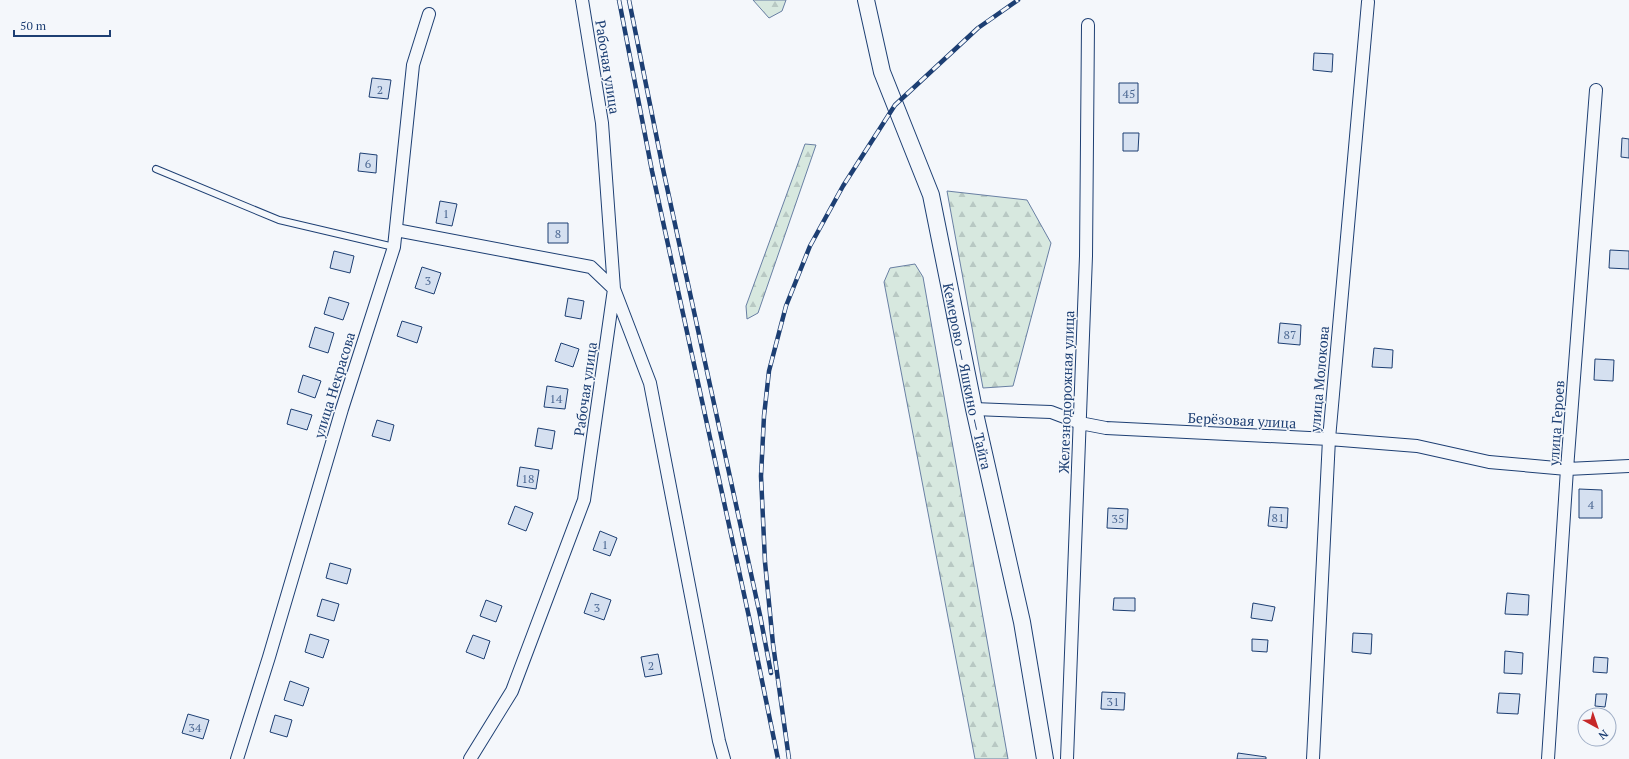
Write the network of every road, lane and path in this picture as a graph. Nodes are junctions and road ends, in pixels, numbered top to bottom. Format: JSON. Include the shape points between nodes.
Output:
{"nodes":[{"id":1,"x":582,"y":0,"type":"edge"},
{"id":2,"x":866,"y":0,"type":"edge"},
{"id":3,"x":1368,"y":2,"type":"dead end"},
{"id":4,"x":429,"y":14,"type":"dead end"},
{"id":5,"x":1088,"y":25,"type":"dead end"},
{"id":6,"x":1596,"y":90,"type":"dead end"},
{"id":7,"x":156,"y":169,"type":"dead end"},
{"id":8,"x":396,"y":230,"type":"junction"},
{"id":9,"x":394,"y":247,"type":"junction"},
{"id":10,"x":614,"y":289,"type":"junction"},
{"id":11,"x":974,"y":409,"type":"junction"},
{"id":12,"x":1080,"y":423,"type":"junction"},
{"id":13,"x":1329,"y":439,"type":"junction"},
{"id":14,"x":1629,"y":466,"type":"edge"},
{"id":15,"x":1567,"y":469,"type":"junction"},
{"id":16,"x":718,"y":741,"type":"junction"},
{"id":17,"x":237,"y":759,"type":"edge"},
{"id":18,"x":470,"y":759,"type":"edge"},
{"id":19,"x":715,"y":759,"type":"edge"},
{"id":20,"x":724,"y":759,"type":"edge"},
{"id":21,"x":1045,"y":759,"type":"edge"},
{"id":22,"x":1067,"y":759,"type":"edge"},
{"id":23,"x":1312,"y":759,"type":"edge"},
{"id":24,"x":1548,"y":759,"type":"edge"}],
"edges":[{"from":1,"to":10,"type":"street","name":"Рабочая улица","via":[[602,123]]},
{"from":2,"to":11,"type":"main road","name":"Кемерово — Яшкино — Тайга","via":[[882,72],[932,195]]},
{"from":3,"to":13,"type":"street","name":"улица Молокова"},
{"from":4,"to":8,"type":"street","name":"улица Некрасова","via":[[413,65]]},
{"from":5,"to":12,"type":"street","name":"Железнодорожная улица","via":[[1086,256]]},
{"from":6,"to":15,"type":"street","name":"улица Героев"},
{"from":7,"to":9,"type":"lane","via":[[279,220]]},
{"from":8,"to":9,"type":"street","name":"улица Некрасова"},
{"from":8,"to":10,"type":"street","via":[[591,267]]},
{"from":9,"to":17,"type":"street","name":"улица Некрасова","via":[[342,409]]},
{"from":10,"to":16,"type":"street","via":[[650,383]]},
{"from":10,"to":18,"type":"street","name":"Рабочая улица","via":[[584,500],[512,691]]},
{"from":11,"to":12,"type":"street","name":"Берёзовая улица","via":[[1051,412]]},
{"from":11,"to":21,"type":"main road","name":"Кемерово — Яшкино — Тайга","via":[[1022,622]]},
{"from":12,"to":13,"type":"street","name":"Берёзовая улица","via":[[1106,428]]},
{"from":12,"to":22,"type":"street","name":"Железнодорожная улица"},
{"from":13,"to":15,"type":"street","name":"Берёзовая улица","via":[[1417,446],[1489,462]]},
{"from":13,"to":23,"type":"street","name":"улица Молокова"},
{"from":14,"to":15,"type":"street","name":"Берёзовая улица"},
{"from":15,"to":24,"type":"street","name":"улица Героев"},
{"from":16,"to":19,"type":"street"},
{"from":16,"to":20,"type":"street"}]}
